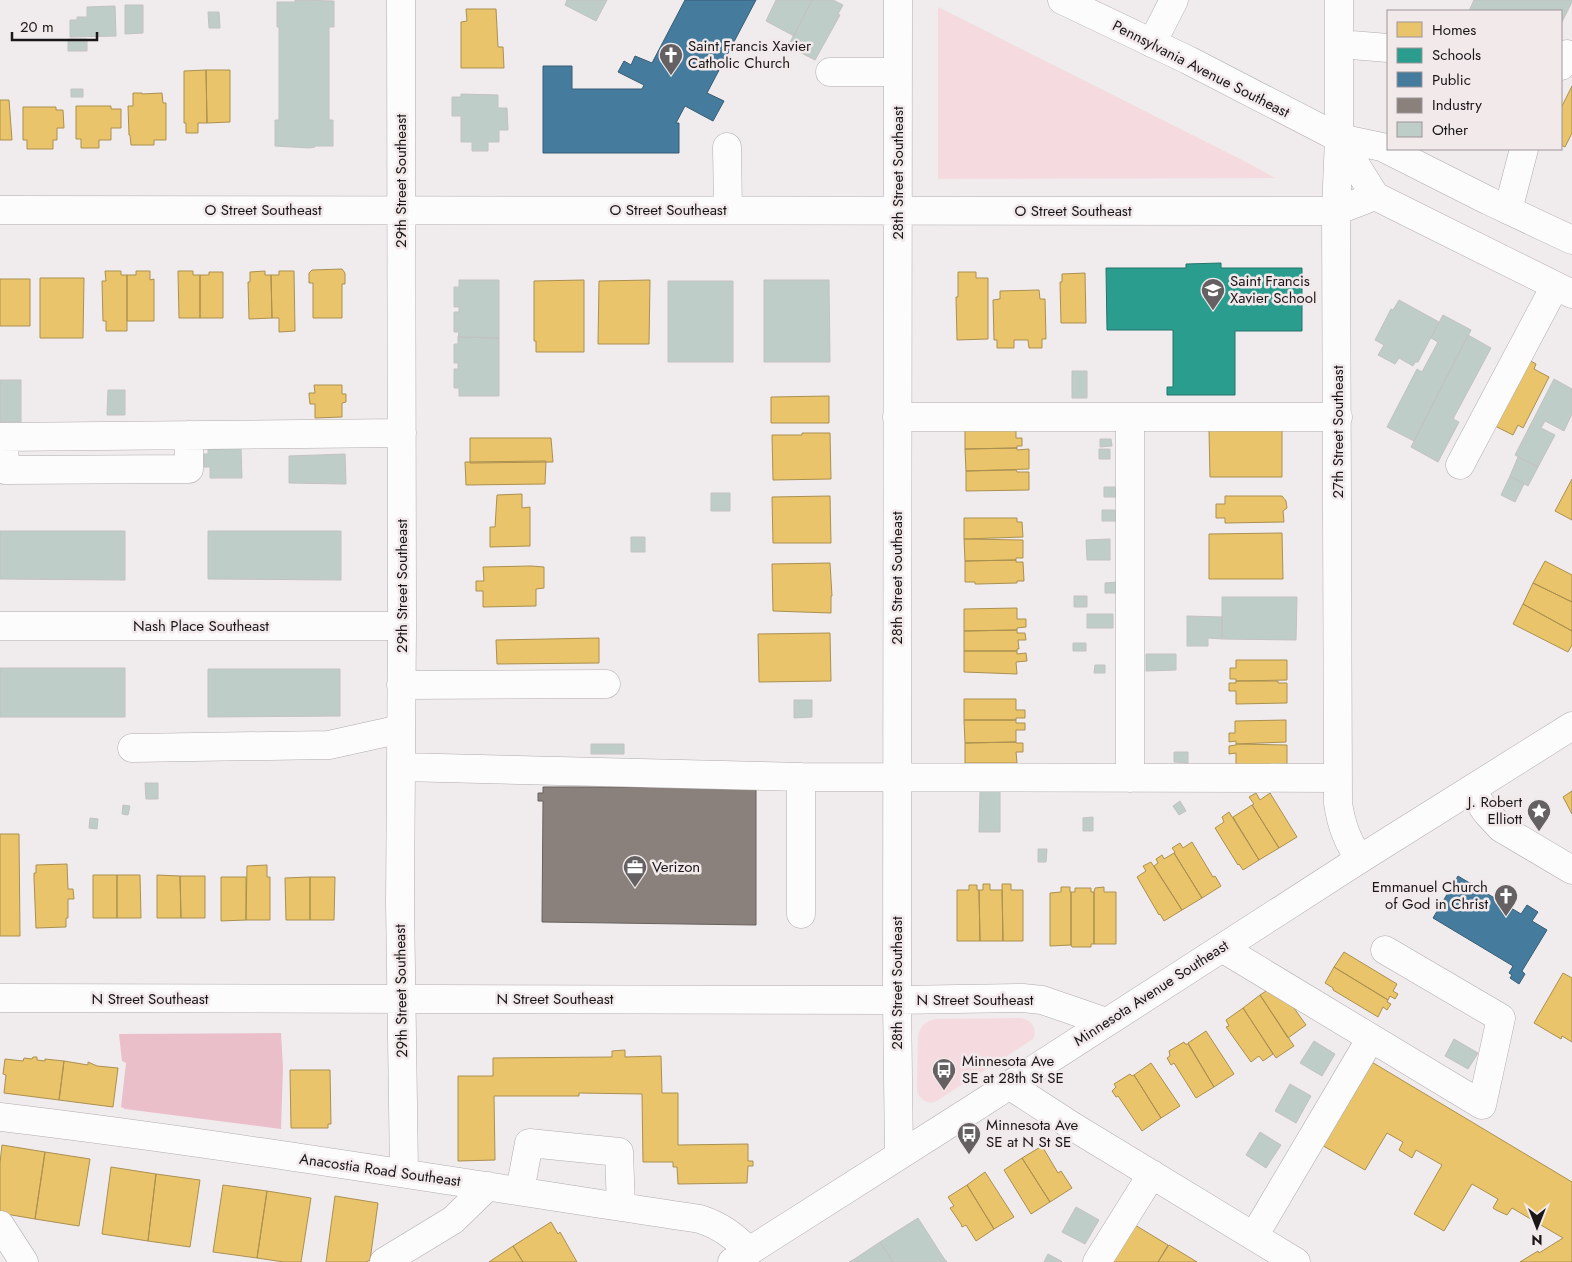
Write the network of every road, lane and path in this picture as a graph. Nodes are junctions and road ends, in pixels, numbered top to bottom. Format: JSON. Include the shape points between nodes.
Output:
{"nodes":[{"id":1,"x":401,"y":0,"type":"edge"},
{"id":2,"x":898,"y":0,"type":"edge"},
{"id":3,"x":1062,"y":0,"type":"edge"},
{"id":4,"x":1174,"y":0,"type":"edge"},
{"id":5,"x":1338,"y":0,"type":"edge"},
{"id":6,"x":1152,"y":43,"type":"junction"},
{"id":7,"x":1338,"y":44,"type":"junction"},
{"id":8,"x":1387,"y":48,"type":"edge"},
{"id":9,"x":830,"y":72,"type":"dead end"},
{"id":10,"x":898,"y":72,"type":"junction"},
{"id":11,"x":1338,"y":138,"type":"junction"},
{"id":12,"x":727,"y":147,"type":"dead end"},
{"id":13,"x":1387,"y":150,"type":"edge"},
{"id":14,"x":1388,"y":150,"type":"edge"},
{"id":15,"x":1524,"y":150,"type":"edge"},
{"id":16,"x":1375,"y":196,"type":"junction"},
{"id":17,"x":0,"y":210,"type":"edge"},
{"id":18,"x":401,"y":210,"type":"junction"},
{"id":19,"x":728,"y":210,"type":"junction"},
{"id":20,"x":1508,"y":210,"type":"junction"},
{"id":21,"x":898,"y":211,"type":"junction"},
{"id":22,"x":1336,"y":211,"type":"junction"},
{"id":23,"x":1572,"y":240,"type":"edge"},
{"id":24,"x":1563,"y":290,"type":"edge"},
{"id":25,"x":897,"y":417,"type":"junction"},
{"id":26,"x":1130,"y":417,"type":"junction"},
{"id":27,"x":1338,"y":417,"type":"junction"},
{"id":28,"x":402,"y":433,"type":"junction"},
{"id":29,"x":2,"y":437,"type":"edge"},
{"id":30,"x":1460,"y":465,"type":"dead end"},
{"id":31,"x":0,"y":626,"type":"edge"},
{"id":32,"x":402,"y":626,"type":"junction"},
{"id":33,"x":606,"y":684,"type":"dead end"},
{"id":34,"x":401,"y":685,"type":"junction"},
{"id":35,"x":1572,"y":726,"type":"edge"},
{"id":36,"x":401,"y":730,"type":"junction"},
{"id":37,"x":132,"y":748,"type":"dead end"},
{"id":38,"x":401,"y":767,"type":"junction"},
{"id":39,"x":801,"y":778,"type":"junction"},
{"id":40,"x":897,"y":778,"type":"junction"},
{"id":41,"x":1130,"y":778,"type":"junction"},
{"id":42,"x":1338,"y":778,"type":"junction"},
{"id":43,"x":1471,"y":790,"type":"junction"},
{"id":44,"x":1360,"y":859,"type":"junction"},
{"id":45,"x":1572,"y":870,"type":"edge"},
{"id":46,"x":801,"y":914,"type":"dead end"},
{"id":47,"x":1222,"y":948,"type":"junction"},
{"id":48,"x":1385,"y":950,"type":"dead end"},
{"id":49,"x":0,"y":998,"type":"edge"},
{"id":50,"x":400,"y":999,"type":"junction"},
{"id":51,"x":897,"y":1000,"type":"junction"},
{"id":52,"x":1106,"y":1022,"type":"junction"},
{"id":53,"x":1371,"y":1038,"type":"junction"},
{"id":54,"x":1009,"y":1085,"type":"junction"},
{"id":55,"x":0,"y":1117,"type":"edge"},
{"id":56,"x":899,"y":1155,"type":"junction"},
{"id":57,"x":404,"y":1172,"type":"junction"},
{"id":58,"x":1152,"y":1174,"type":"junction"},
{"id":59,"x":488,"y":1186,"type":"junction"},
{"id":60,"x":520,"y":1191,"type":"junction"},
{"id":61,"x":621,"y":1207,"type":"junction"},
{"id":62,"x":0,"y":1225,"type":"edge"},
{"id":63,"x":1254,"y":1236,"type":"junction"},
{"id":64,"x":740,"y":1256,"type":"edge"},
{"id":65,"x":24,"y":1262,"type":"edge"},
{"id":66,"x":384,"y":1262,"type":"edge"},
{"id":67,"x":1097,"y":1262,"type":"edge"},
{"id":68,"x":1296,"y":1262,"type":"edge"}],
"edges":[{"from":1,"to":18,"type":"main road","name":"29th Street Southeast"},
{"from":2,"to":10,"type":"main road","name":"28th Street Southeast"},
{"from":3,"to":6,"type":"main road","name":"Pennsylvania Avenue Southeast"},
{"from":4,"to":6,"type":"main road"},
{"from":5,"to":7,"type":"main road","name":"27th Street Southeast"},
{"from":6,"to":11,"type":"main road","name":"Pennsylvania Avenue Southeast"},
{"from":7,"to":8,"type":"main road"},
{"from":7,"to":11,"type":"main road","name":"27th Street Southeast"},
{"from":9,"to":10,"type":"main road"},
{"from":10,"to":21,"type":"main road","name":"28th Street Southeast"},
{"from":11,"to":13,"type":"main road","name":"Pennsylvania Avenue Southeast"},
{"from":11,"to":16,"type":"main road"},
{"from":11,"to":22,"type":"main road","name":"27th Street Southeast"},
{"from":12,"to":19,"type":"main road"},
{"from":14,"to":20,"type":"main road","name":"Pennsylvania Avenue Southeast"},
{"from":15,"to":20,"type":"main road"},
{"from":16,"to":22,"type":"main road"},
{"from":16,"to":24,"type":"main road"},
{"from":17,"to":18,"type":"main road","name":"O Street Southeast"},
{"from":18,"to":19,"type":"main road","name":"O Street Southeast"},
{"from":18,"to":28,"type":"main road","name":"29th Street Southeast"},
{"from":19,"to":21,"type":"main road","name":"O Street Southeast"},
{"from":20,"to":23,"type":"main road","name":"Pennsylvania Avenue Southeast"},
{"from":21,"to":22,"type":"main road","name":"O Street Southeast"},
{"from":21,"to":25,"type":"main road","name":"28th Street Southeast"},
{"from":22,"to":27,"type":"main road","name":"27th Street Southeast"},
{"from":24,"to":30,"type":"main road"},
{"from":25,"to":26,"type":"main road"},
{"from":25,"to":40,"type":"main road","name":"28th Street Southeast"},
{"from":26,"to":27,"type":"main road"},
{"from":26,"to":41,"type":"main road"},
{"from":27,"to":42,"type":"main road","name":"27th Street Southeast"},
{"from":28,"to":29,"type":"main road"},
{"from":28,"to":32,"type":"main road","name":"29th Street Southeast"},
{"from":31,"to":32,"type":"main road","name":"Nash Place Southeast"},
{"from":32,"to":34,"type":"main road","name":"29th Street Southeast"},
{"from":33,"to":34,"type":"main road"},
{"from":34,"to":36,"type":"main road","name":"29th Street Southeast"},
{"from":35,"to":43,"type":"main road","name":"Minnesota Avenue Southeast"},
{"from":36,"to":37,"type":"main road","via":[[329,745]]},
{"from":36,"to":38,"type":"main road","name":"29th Street Southeast"},
{"from":38,"to":39,"type":"main road"},
{"from":38,"to":50,"type":"main road","name":"29th Street Southeast"},
{"from":39,"to":40,"type":"main road"},
{"from":39,"to":46,"type":"main road"},
{"from":40,"to":41,"type":"main road"},
{"from":40,"to":51,"type":"main road","name":"28th Street Southeast"},
{"from":41,"to":42,"type":"main road"},
{"from":42,"to":44,"type":"main road","name":"27th Street Southeast","via":[[1342,826]]},
{"from":43,"to":44,"type":"main road","name":"Minnesota Avenue Southeast"},
{"from":43,"to":45,"type":"main road","via":[[1501,828]]},
{"from":44,"to":47,"type":"main road","name":"Minnesota Avenue Southeast"},
{"from":47,"to":52,"type":"main road","name":"Minnesota Avenue Southeast"},
{"from":47,"to":53,"type":"main road"},
{"from":48,"to":53,"type":"main road","via":[[1501,1018],[1482,1105]]},
{"from":49,"to":50,"type":"main road","name":"N Street Southeast"},
{"from":50,"to":51,"type":"main road","name":"N Street Southeast"},
{"from":50,"to":57,"type":"main road","name":"29th Street Southeast"},
{"from":51,"to":52,"type":"main road","name":"N Street Southeast","via":[[1042,1000]]},
{"from":51,"to":56,"type":"main road","name":"28th Street Southeast"},
{"from":52,"to":54,"type":"main road","name":"Minnesota Avenue Southeast"},
{"from":53,"to":63,"type":"main road"},
{"from":54,"to":56,"type":"main road","name":"Minnesota Avenue Southeast"},
{"from":54,"to":58,"type":"main road"},
{"from":55,"to":57,"type":"main road","name":"Anacostia Road Southeast"},
{"from":56,"to":64,"type":"main road","name":"Minnesota Avenue Southeast"},
{"from":57,"to":59,"type":"main road","name":"Anacostia Road Southeast"},
{"from":58,"to":63,"type":"main road"},
{"from":58,"to":67,"type":"main road"},
{"from":59,"to":60,"type":"main road","name":"Anacostia Road Southeast"},
{"from":59,"to":66,"type":"main road","via":[[453,1220]]},
{"from":60,"to":61,"type":"main road","name":"Anacostia Road Southeast"},
{"from":60,"to":61,"type":"main road","via":[[529,1143],[620,1152]]},
{"from":61,"to":64,"type":"main road","name":"Anacostia Road Southeast","via":[[712,1223],[732,1235]]},
{"from":62,"to":65,"type":"main road"},
{"from":63,"to":68,"type":"main road"}]}
